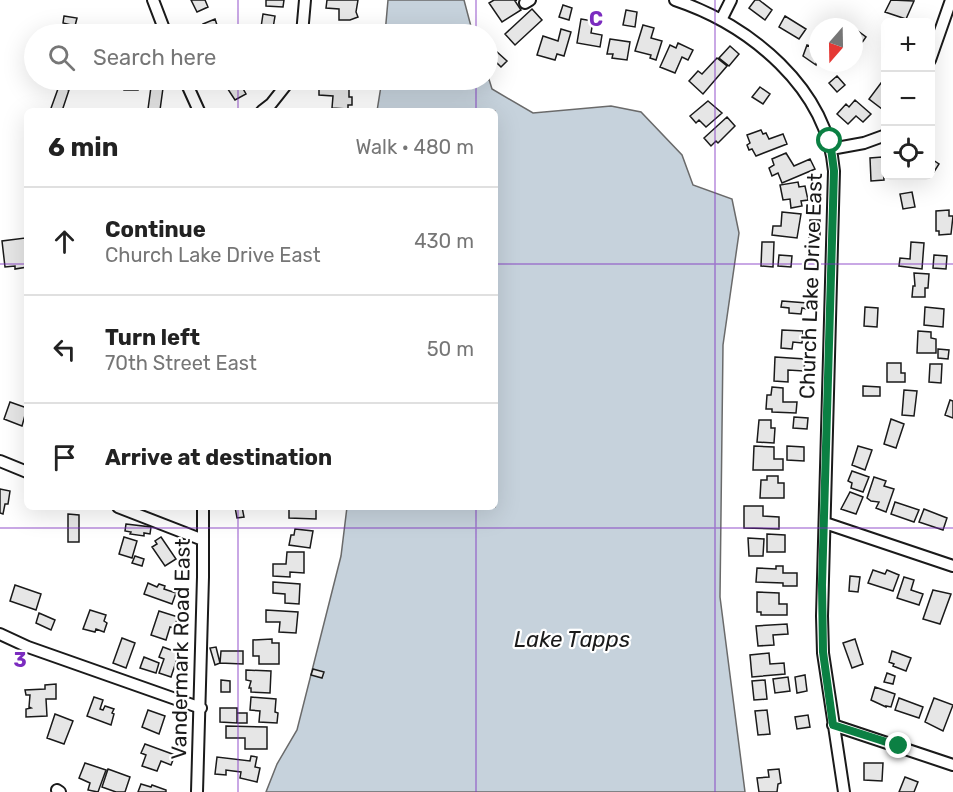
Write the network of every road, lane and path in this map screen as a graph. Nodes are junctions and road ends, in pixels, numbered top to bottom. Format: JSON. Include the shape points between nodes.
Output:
{"nodes":[{"id":1,"x":153,"y":0,"type":"edge"},
{"id":2,"x":305,"y":0,"type":"edge"},
{"id":3,"x":675,"y":0,"type":"edge"},
{"id":4,"x":731,"y":0,"type":"edge"},
{"id":5,"x":951,"y":0,"type":"edge"},
{"id":6,"x":721,"y":20,"type":"junction"},
{"id":7,"x":162,"y":24,"type":"edge"},
{"id":8,"x":303,"y":24,"type":"edge"},
{"id":9,"x":935,"y":46,"type":"edge"},
{"id":10,"x":190,"y":90,"type":"edge"},
{"id":11,"x":282,"y":90,"type":"edge"},
{"id":12,"x":198,"y":108,"type":"edge"},
{"id":13,"x":266,"y":108,"type":"edge"},
{"id":14,"x":881,"y":137,"type":"edge"},
{"id":15,"x":831,"y":149,"type":"junction"},
{"id":16,"x":0,"y":461,"type":"edge"},
{"id":17,"x":24,"y":471,"type":"edge"},
{"id":18,"x":126,"y":510,"type":"edge"},
{"id":19,"x":203,"y":510,"type":"edge"},
{"id":20,"x":825,"y":523,"type":"junction"},
{"id":21,"x":203,"y":540,"type":"junction"},
{"id":22,"x":953,"y":566,"type":"edge"},
{"id":23,"x":0,"y":634,"type":"edge"},
{"id":24,"x":201,"y":708,"type":"junction"},
{"id":25,"x":833,"y":725,"type":"junction"},
{"id":26,"x":953,"y":765,"type":"edge"},
{"id":27,"x":197,"y":792,"type":"edge"},
{"id":28,"x":844,"y":792,"type":"edge"}],
"edges":[{"from":1,"to":7,"type":"street"},
{"from":2,"to":8,"type":"street"},
{"from":3,"to":6,"type":"street","name":"Church Lake Drive East"},
{"from":4,"to":6,"type":"street"},
{"from":5,"to":9,"type":"street"},
{"from":6,"to":15,"type":"street","name":"Church Lake Drive East","via":[[759,45],[792,77],[822,123]]},
{"from":10,"to":12,"type":"street"},
{"from":11,"to":13,"type":"street"},
{"from":14,"to":15,"type":"street"},
{"from":15,"to":20,"type":"street","name":"Church Lake Drive East","via":[[834,171]]},
{"from":16,"to":17,"type":"street"},
{"from":18,"to":21,"type":"street"},
{"from":19,"to":21,"type":"street","name":"Vandermark Road East"},
{"from":20,"to":22,"type":"street"},
{"from":20,"to":25,"type":"street","name":"Church Lake Drive East","via":[[823,652]]},
{"from":21,"to":24,"type":"street","name":"Vandermark Road East"},
{"from":23,"to":24,"type":"street"},
{"from":24,"to":27,"type":"street","name":"Vandermark Road East"},
{"from":25,"to":26,"type":"street"},
{"from":25,"to":28,"type":"street","name":"Church Lake Drive East"}]}
